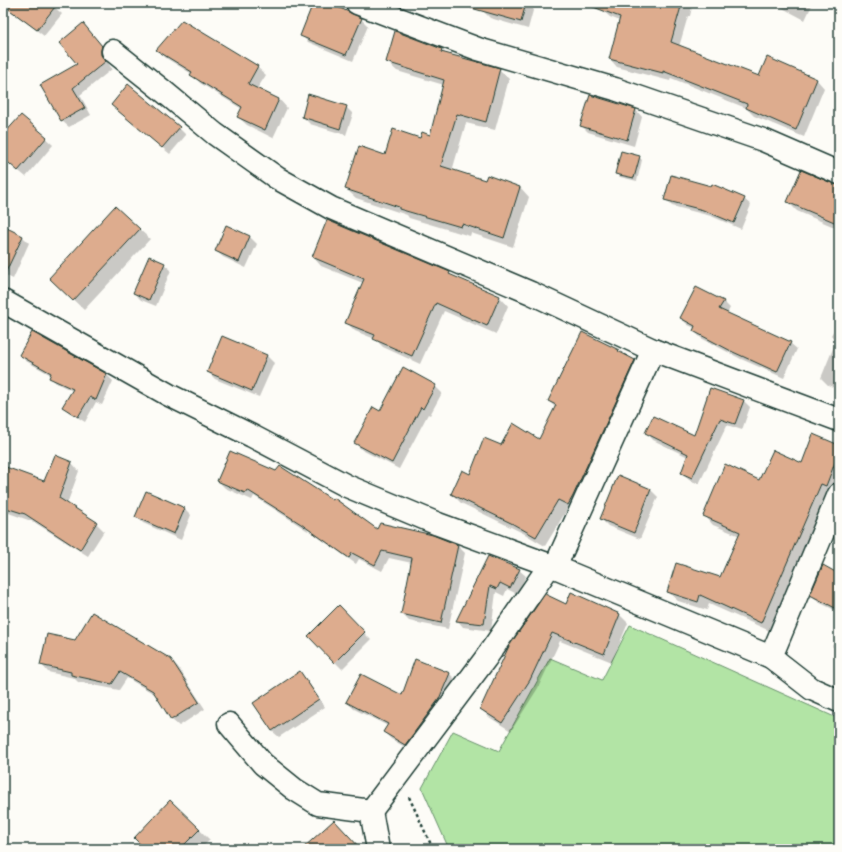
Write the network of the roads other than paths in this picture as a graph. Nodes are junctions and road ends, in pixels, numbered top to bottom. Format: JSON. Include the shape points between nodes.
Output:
{"nodes":[{"id":1,"x":357,"y":3,"type":"edge"},
{"id":2,"x":113,"y":51,"type":"dead end"},
{"id":3,"x":839,"y":174,"type":"edge"},
{"id":4,"x":3,"y":301,"type":"edge"},
{"id":5,"x":653,"y":350,"type":"junction"},
{"id":6,"x":839,"y":420,"type":"edge"},
{"id":7,"x":839,"y":494,"type":"edge"},
{"id":8,"x":552,"y":566,"type":"junction"},
{"id":9,"x":771,"y":657,"type":"junction"},
{"id":10,"x":839,"y":701,"type":"edge"},
{"id":11,"x":229,"y":724,"type":"dead end"},
{"id":12,"x":371,"y":811,"type":"junction"},
{"id":13,"x":378,"y":849,"type":"edge"}],
"edges":[{"from":1,"to":3,"type":"street","via":[[478,49],[615,89],[763,140]]},
{"from":2,"to":5,"type":"street","via":[[215,134],[283,182],[331,208],[531,293]]},
{"from":4,"to":8,"type":"street","via":[[169,395],[347,486],[438,524]]},
{"from":5,"to":6,"type":"street"},
{"from":5,"to":8,"type":"street"},
{"from":7,"to":9,"type":"street"},
{"from":8,"to":9,"type":"street"},
{"from":8,"to":12,"type":"street"},
{"from":9,"to":10,"type":"street","via":[[812,689]]},
{"from":11,"to":12,"type":"street","via":[[263,764],[318,804]]},
{"from":12,"to":13,"type":"street"}]}
